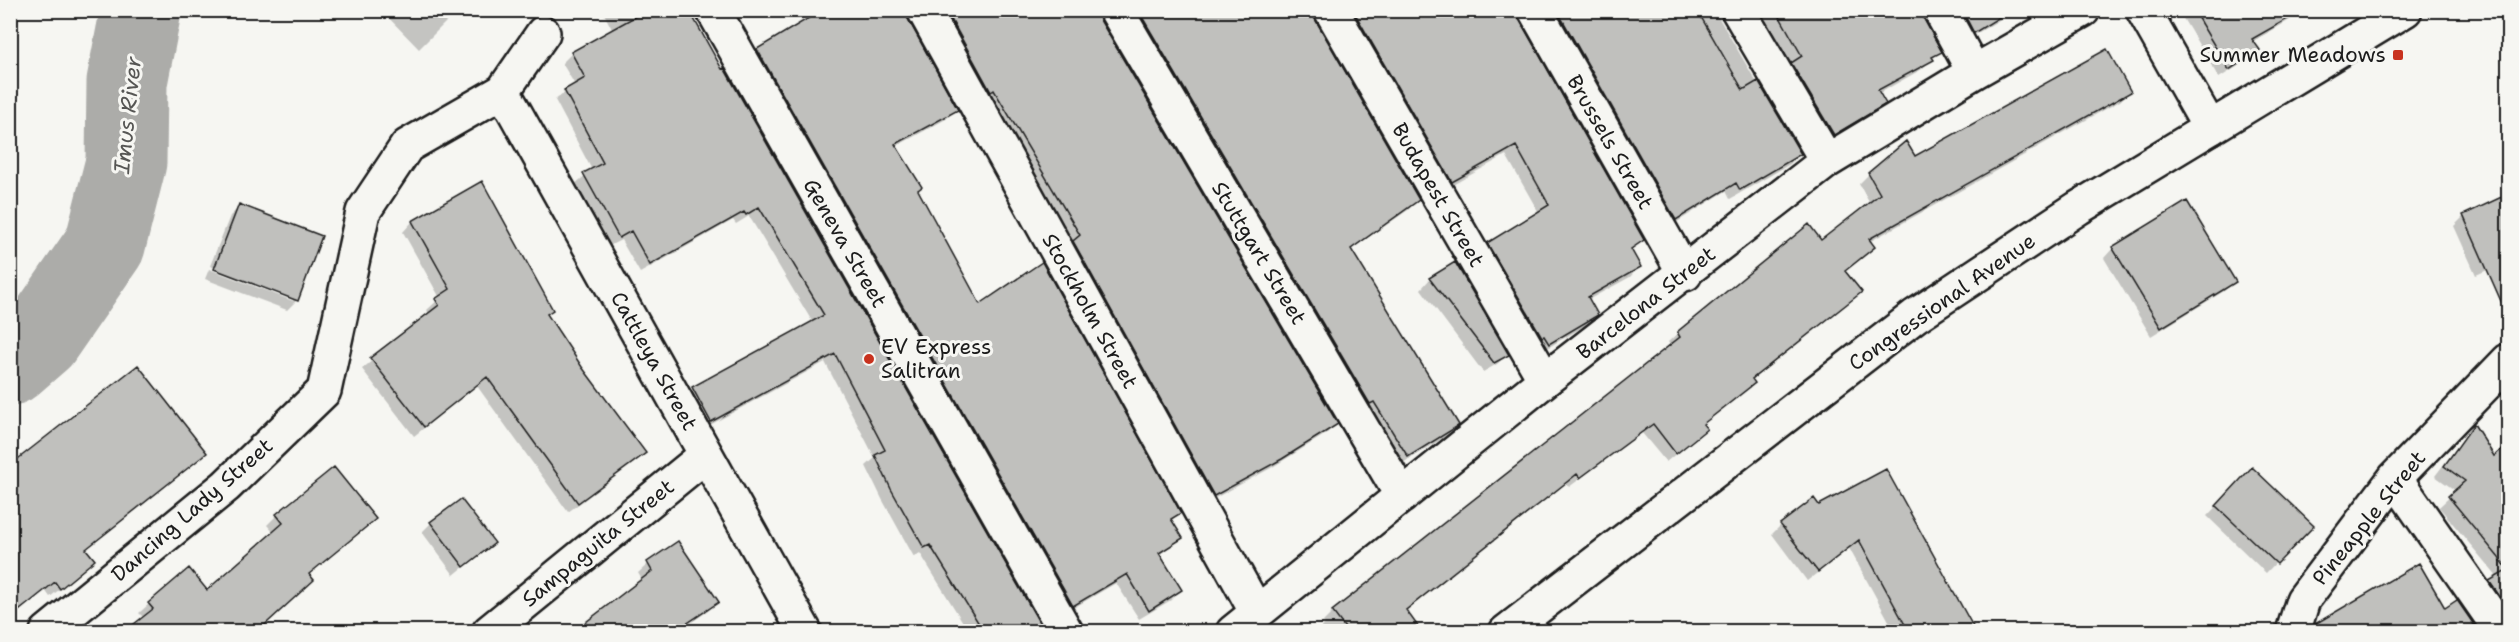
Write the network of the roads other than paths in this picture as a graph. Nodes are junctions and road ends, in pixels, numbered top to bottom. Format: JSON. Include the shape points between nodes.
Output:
{"nodes":[{"id":1,"x":713,"y":10,"type":"edge"},
{"id":2,"x":924,"y":10,"type":"edge"},
{"id":3,"x":1116,"y":10,"type":"edge"},
{"id":4,"x":1331,"y":10,"type":"edge"},
{"id":5,"x":1535,"y":10,"type":"edge"},
{"id":6,"x":1738,"y":10,"type":"edge"},
{"id":7,"x":1940,"y":10,"type":"edge"},
{"id":8,"x":2083,"y":10,"type":"edge"},
{"id":9,"x":2143,"y":10,"type":"edge"},
{"id":10,"x":2405,"y":10,"type":"edge"},
{"id":11,"x":543,"y":33,"type":"dead end"},
{"id":12,"x":1974,"y":72,"type":"junction"},
{"id":13,"x":503,"y":91,"type":"junction"},
{"id":14,"x":2210,"y":128,"type":"junction"},
{"id":15,"x":1827,"y":161,"type":"junction"},
{"id":16,"x":1685,"y":274,"type":"junction"},
{"id":17,"x":2508,"y":361,"type":"edge"},
{"id":18,"x":1545,"y":380,"type":"junction"},
{"id":19,"x":706,"y":455,"type":"junction"},
{"id":20,"x":2395,"y":478,"type":"junction"},
{"id":21,"x":1402,"y":496,"type":"junction"},
{"id":22,"x":1245,"y":621,"type":"edge"},
{"id":23,"x":47,"y":632,"type":"edge"},
{"id":24,"x":489,"y":632,"type":"edge"},
{"id":25,"x":805,"y":632,"type":"edge"},
{"id":26,"x":1066,"y":632,"type":"edge"},
{"id":27,"x":1506,"y":632,"type":"edge"},
{"id":28,"x":2293,"y":632,"type":"edge"},
{"id":29,"x":2502,"y":632,"type":"edge"}],
"edges":[{"from":1,"to":26,"type":"street","name":"Geneva Street"},
{"from":2,"to":22,"type":"street","name":"Stockholm Street"},
{"from":3,"to":21,"type":"street","name":"Stuttgart Street"},
{"from":4,"to":18,"type":"street","name":"Budapest Street"},
{"from":5,"to":16,"type":"street","name":"Brussels Street"},
{"from":6,"to":15,"type":"street"},
{"from":7,"to":12,"type":"street"},
{"from":8,"to":12,"type":"street","name":"Barcelona Street"},
{"from":9,"to":14,"type":"street"},
{"from":10,"to":14,"type":"street","name":"Congressional Avenue"},
{"from":11,"to":13,"type":"street","name":"Dancing Lady Street"},
{"from":12,"to":15,"type":"street","name":"Barcelona Street"},
{"from":13,"to":19,"type":"street","name":"Cattleya Street"},
{"from":13,"to":23,"type":"street","name":"Dancing Lady Street","via":[[407,146],[363,212],[324,391],[226,486]]},
{"from":14,"to":27,"type":"street","name":"Congressional Avenue","via":[[2078,208],[1915,316]]},
{"from":15,"to":16,"type":"street","name":"Barcelona Street"},
{"from":16,"to":18,"type":"street","name":"Barcelona Street"},
{"from":17,"to":20,"type":"street","name":"Pineapple Street"},
{"from":18,"to":21,"type":"street","name":"Barcelona Street"},
{"from":19,"to":24,"type":"street","name":"Sampaguita Street"},
{"from":19,"to":25,"type":"street","name":"Cattleya Street"},
{"from":20,"to":28,"type":"street","name":"Pineapple Street","via":[[2303,600]]},
{"from":20,"to":29,"type":"street"},
{"from":21,"to":22,"type":"street","name":"Barcelona Street"}]}
